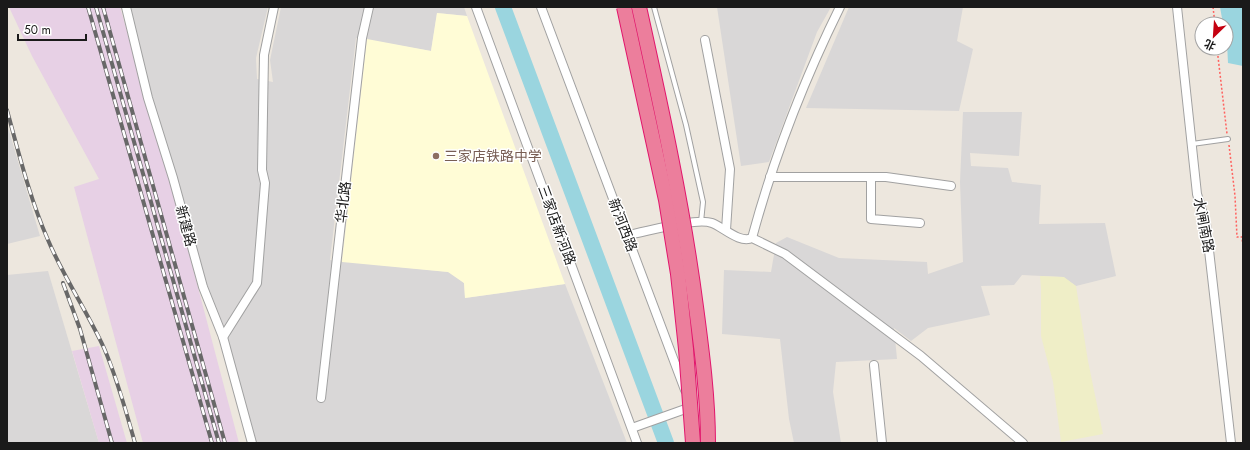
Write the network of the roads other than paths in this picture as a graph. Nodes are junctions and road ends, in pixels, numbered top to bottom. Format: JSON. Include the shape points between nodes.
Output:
{"nodes":[{"id":1,"x":126,"y":7,"type":"edge"},
{"id":2,"x":274,"y":7,"type":"edge"},
{"id":3,"x":369,"y":7,"type":"edge"},
{"id":4,"x":476,"y":7,"type":"edge"},
{"id":5,"x":541,"y":7,"type":"edge"},
{"id":6,"x":624,"y":7,"type":"edge"},
{"id":7,"x":639,"y":7,"type":"edge"},
{"id":8,"x":654,"y":7,"type":"edge"},
{"id":9,"x":840,"y":7,"type":"edge"},
{"id":10,"x":1177,"y":7,"type":"edge"},
{"id":11,"x":705,"y":40,"type":"dead end"},
{"id":12,"x":626,"y":45,"type":"dead end"},
{"id":13,"x":1228,"y":140,"type":"road end"},
{"id":14,"x":1192,"y":144,"type":"junction"},
{"id":15,"x":770,"y":177,"type":"junction"},
{"id":16,"x":871,"y":177,"type":"junction"},
{"id":17,"x":951,"y":186,"type":"dead end"},
{"id":18,"x":701,"y":222,"type":"junction"},
{"id":19,"x":920,"y":223,"type":"dead end"},
{"id":20,"x":667,"y":227,"type":"junction"},
{"id":21,"x":726,"y":230,"type":"junction"},
{"id":22,"x":627,"y":235,"type":"junction"},
{"id":23,"x":752,"y":238,"type":"junction"},
{"id":24,"x":223,"y":337,"type":"junction"},
{"id":25,"x":874,"y":365,"type":"dead end"},
{"id":26,"x":320,"y":398,"type":"dead end"},
{"id":27,"x":691,"y":407,"type":"junction"},
{"id":28,"x":632,"y":428,"type":"junction"},
{"id":29,"x":252,"y":443,"type":"edge"},
{"id":30,"x":637,"y":443,"type":"edge"},
{"id":31,"x":693,"y":443,"type":"edge"},
{"id":32,"x":704,"y":443,"type":"edge"},
{"id":33,"x":708,"y":443,"type":"edge"},
{"id":34,"x":882,"y":443,"type":"edge"},
{"id":35,"x":1023,"y":443,"type":"edge"},
{"id":36,"x":1230,"y":443,"type":"edge"}],
"edges":[{"from":1,"to":24,"type":"street","name":"新建路","via":[[148,98],[203,287]]},
{"from":2,"to":24,"type":"street","via":[[264,55],[262,170],[265,183],[257,283]]},
{"from":3,"to":26,"type":"street","name":"华北路","via":[[362,38]]},
{"from":4,"to":28,"type":"street","name":"三家店新河路"},
{"from":5,"to":22,"type":"street","name":"新河西路"},
{"from":6,"to":31,"type":"highway","bridge":true,"via":[[666,200],[678,274]]},
{"from":7,"to":33,"type":"highway","bridge":true,"via":[[680,198],[692,271],[702,348]]},
{"from":8,"to":18,"type":"lane","via":[[686,125],[703,202]]},
{"from":9,"to":15,"type":"street","via":[[821,45]]},
{"from":10,"to":14,"type":"street","name":"水闸南路"},
{"from":11,"to":21,"type":"street","via":[[730,169]]},
{"from":12,"to":20,"type":"lane","via":[[653,151]]},
{"from":13,"to":14,"type":"lane"},
{"from":14,"to":36,"type":"street","name":"水闸南路","via":[[1197,194],[1206,224]]},
{"from":15,"to":16,"type":"street"},
{"from":15,"to":23,"type":"street"},
{"from":16,"to":17,"type":"street"},
{"from":16,"to":19,"type":"street","via":[[871,219]]},
{"from":18,"to":20,"type":"street"},
{"from":18,"to":21,"type":"street","via":[[712,223]]},
{"from":20,"to":22,"type":"street"},
{"from":21,"to":23,"type":"street","via":[[741,238]]},
{"from":22,"to":27,"type":"street","name":"新河西路"},
{"from":23,"to":35,"type":"street","via":[[785,254],[915,352]]},
{"from":24,"to":29,"type":"street","name":"新建路"},
{"from":25,"to":34,"type":"street"},
{"from":27,"to":28,"type":"street"},
{"from":27,"to":32,"type":"street","name":"新河西路"},
{"from":28,"to":30,"type":"street","name":"三家店新河路"}]}
